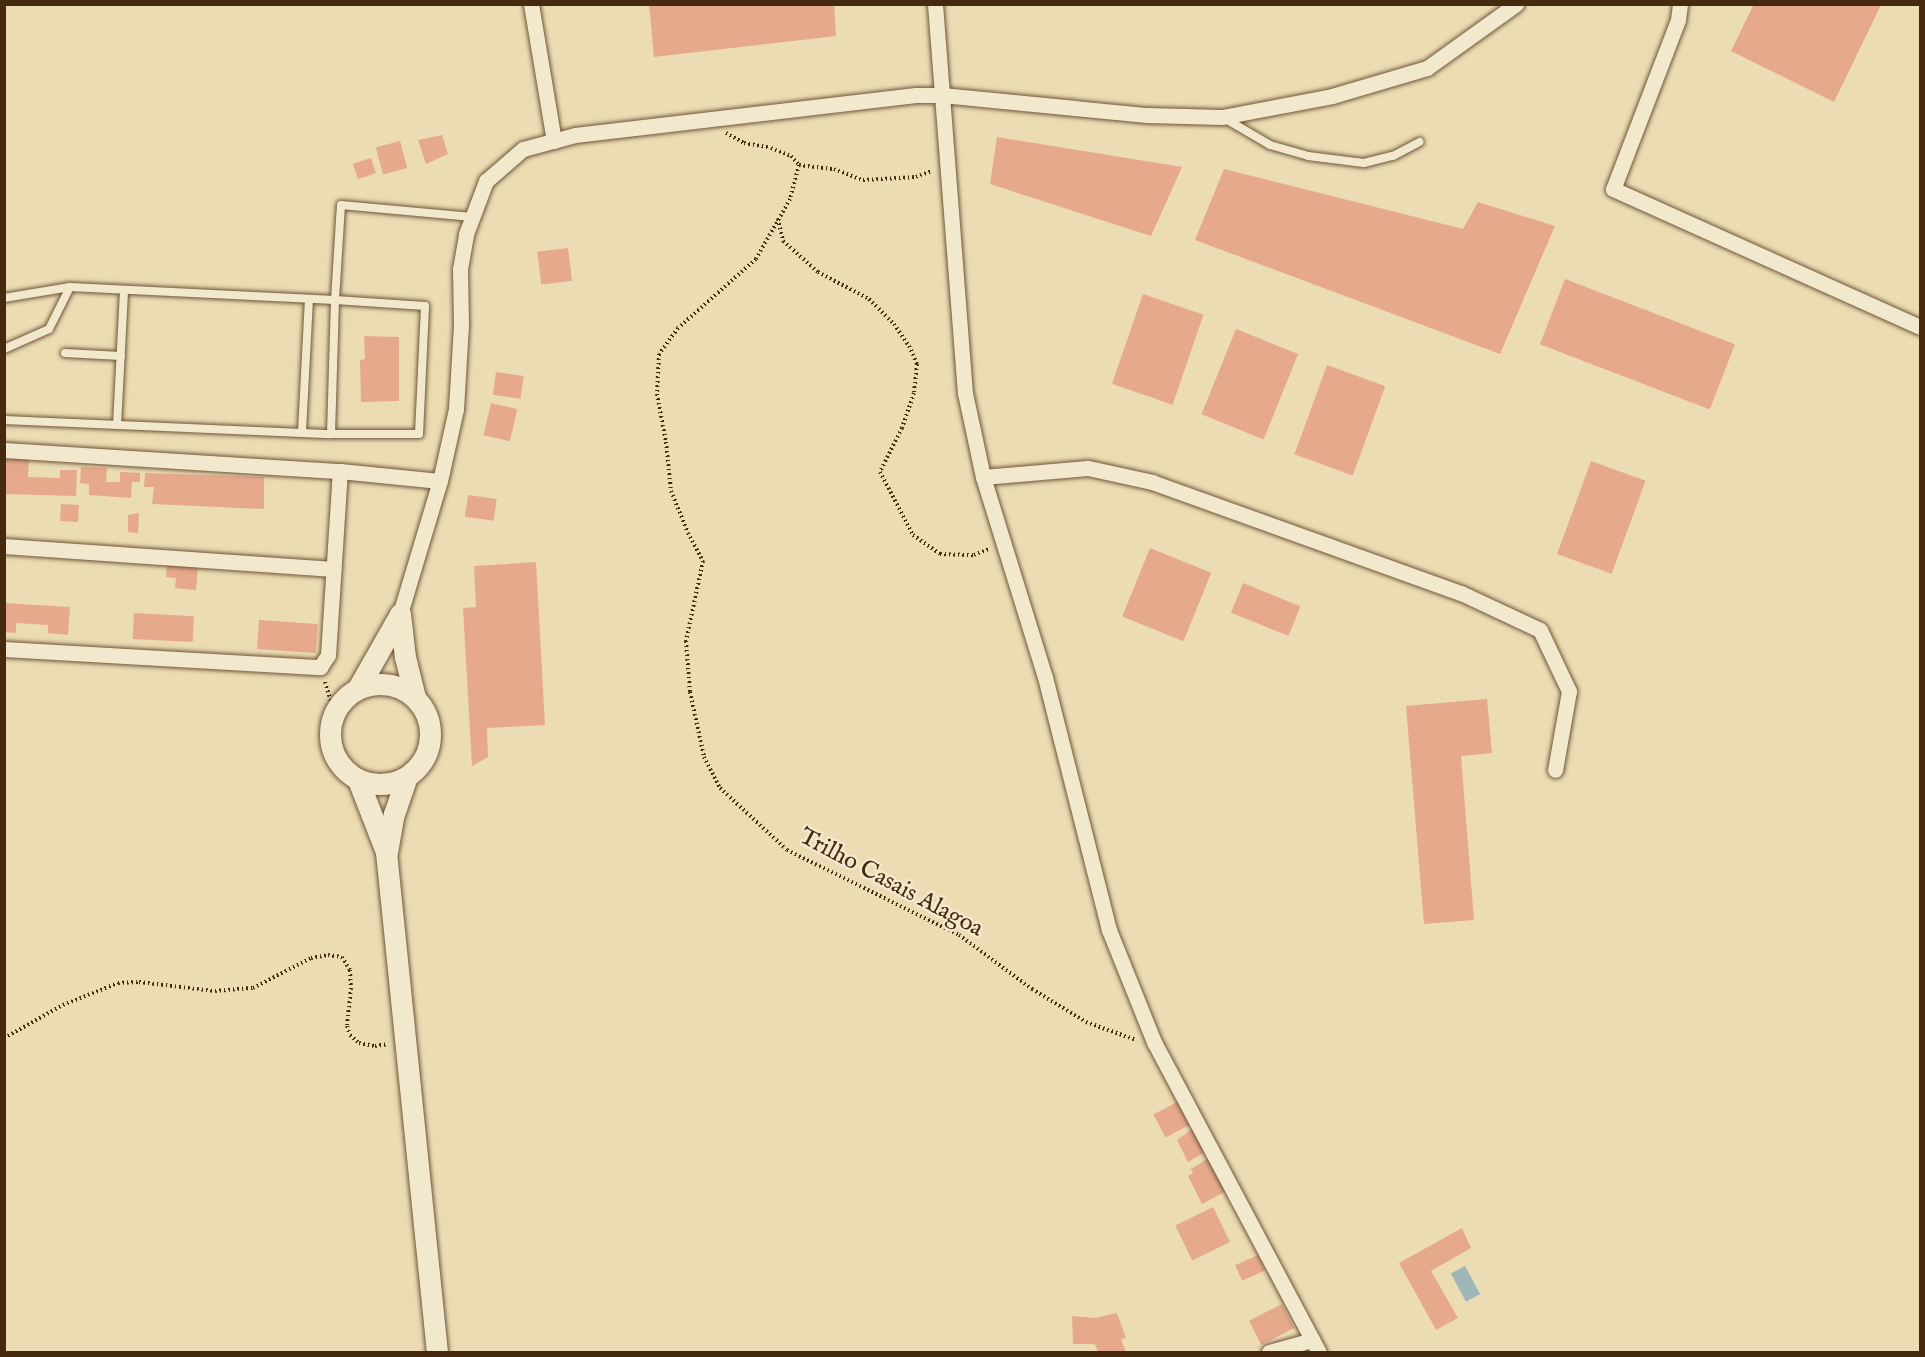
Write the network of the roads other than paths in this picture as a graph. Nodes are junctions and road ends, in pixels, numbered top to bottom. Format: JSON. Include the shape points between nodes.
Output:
{"nodes":[{"id":1,"x":531,"y":4,"type":"edge"},
{"id":2,"x":935,"y":4,"type":"edge"},
{"id":3,"x":1516,"y":4,"type":"edge"},
{"id":4,"x":1680,"y":4,"type":"edge"},
{"id":5,"x":942,"y":95,"type":"junction"},
{"id":6,"x":1222,"y":117,"type":"junction"},
{"id":7,"x":554,"y":141,"type":"junction"},
{"id":8,"x":1419,"y":142,"type":"dead end"},
{"id":9,"x":472,"y":218,"type":"junction"},
{"id":10,"x":70,"y":287,"type":"junction"},
{"id":11,"x":124,"y":290,"type":"junction"},
{"id":12,"x":4,"y":298,"type":"edge"},
{"id":13,"x":309,"y":299,"type":"junction"},
{"id":14,"x":335,"y":300,"type":"junction"},
{"id":15,"x":1920,"y":327,"type":"edge"},
{"id":16,"x":4,"y":350,"type":"edge"},
{"id":17,"x":65,"y":353,"type":"dead end"},
{"id":18,"x":121,"y":356,"type":"junction"},
{"id":19,"x":4,"y":420,"type":"edge"},
{"id":20,"x":117,"y":425,"type":"junction"},
{"id":21,"x":302,"y":432,"type":"junction"},
{"id":22,"x":331,"y":434,"type":"junction"},
{"id":23,"x":4,"y":450,"type":"edge"},
{"id":24,"x":340,"y":471,"type":"junction"},
{"id":25,"x":983,"y":477,"type":"junction"},
{"id":26,"x":440,"y":482,"type":"junction"},
{"id":27,"x":4,"y":546,"type":"edge"},
{"id":28,"x":333,"y":569,"type":"junction"},
{"id":29,"x":400,"y":614,"type":"junction"},
{"id":30,"x":4,"y":649,"type":"edge"},
{"id":31,"x":358,"y":688,"type":"junction"},
{"id":32,"x":415,"y":697,"type":"junction"},
{"id":33,"x":1555,"y":770,"type":"dead end"},
{"id":34,"x":407,"y":777,"type":"junction"},
{"id":35,"x":358,"y":780,"type":"junction"},
{"id":36,"x":386,"y":852,"type":"junction"},
{"id":37,"x":1316,"y":1346,"type":"edge"},
{"id":38,"x":437,"y":1353,"type":"edge"},
{"id":39,"x":1269,"y":1353,"type":"edge"}],
"edges":[{"from":1,"to":7,"type":"street"},
{"from":2,"to":5,"type":"street"},
{"from":3,"to":6,"type":"street","via":[[1427,68],[1332,96]]},
{"from":4,"to":15,"type":"street","via":[[1678,20],[1613,189]]},
{"from":5,"to":6,"type":"street","via":[[1147,116]]},
{"from":5,"to":7,"type":"street","via":[[792,108],[574,135]]},
{"from":5,"to":25,"type":"street","via":[[965,393]]},
{"from":6,"to":8,"type":"lane","via":[[1270,145],[1330,159],[1364,163],[1392,156]]},
{"from":7,"to":9,"type":"street","via":[[523,149],[486,181]]},
{"from":9,"to":14,"type":"lane","via":[[341,205]]},
{"from":9,"to":26,"type":"street","via":[[460,269],[456,409]]},
{"from":10,"to":11,"type":"lane"},
{"from":10,"to":12,"type":"lane"},
{"from":10,"to":16,"type":"lane","via":[[49,329]]},
{"from":11,"to":13,"type":"lane"},
{"from":11,"to":18,"type":"lane"},
{"from":13,"to":14,"type":"lane"},
{"from":13,"to":21,"type":"lane"},
{"from":14,"to":22,"type":"lane"},
{"from":14,"to":22,"type":"lane","via":[[425,306],[419,434]]},
{"from":17,"to":18,"type":"lane"},
{"from":18,"to":20,"type":"lane"},
{"from":19,"to":20,"type":"lane"},
{"from":20,"to":21,"type":"lane"},
{"from":21,"to":22,"type":"lane"},
{"from":23,"to":24,"type":"street"},
{"from":24,"to":26,"type":"street"},
{"from":24,"to":28,"type":"street"},
{"from":25,"to":33,"type":"street","via":[[1088,468],[1152,482],[1461,593],[1540,630],[1569,691]]},
{"from":25,"to":37,"type":"street","via":[[1045,677],[1109,930],[1157,1048]]},
{"from":26,"to":29,"type":"street"},
{"from":27,"to":28,"type":"street"},
{"from":28,"to":30,"type":"street","via":[[328,656],[320,667]]},
{"from":29,"to":31,"type":"street"},
{"from":29,"to":32,"type":"street"},
{"from":31,"to":32,"type":"street","via":[[382,683]]},
{"from":31,"to":35,"type":"street","via":[[334,712],[329,731],[332,751],[342,768]]},
{"from":32,"to":34,"type":"street","via":[[430,730],[429,748]]},
{"from":34,"to":35,"type":"street","via":[[391,784]]},
{"from":34,"to":36,"type":"street"},
{"from":35,"to":36,"type":"street"},
{"from":36,"to":38,"type":"street"},
{"from":37,"to":39,"type":"street"}]}
